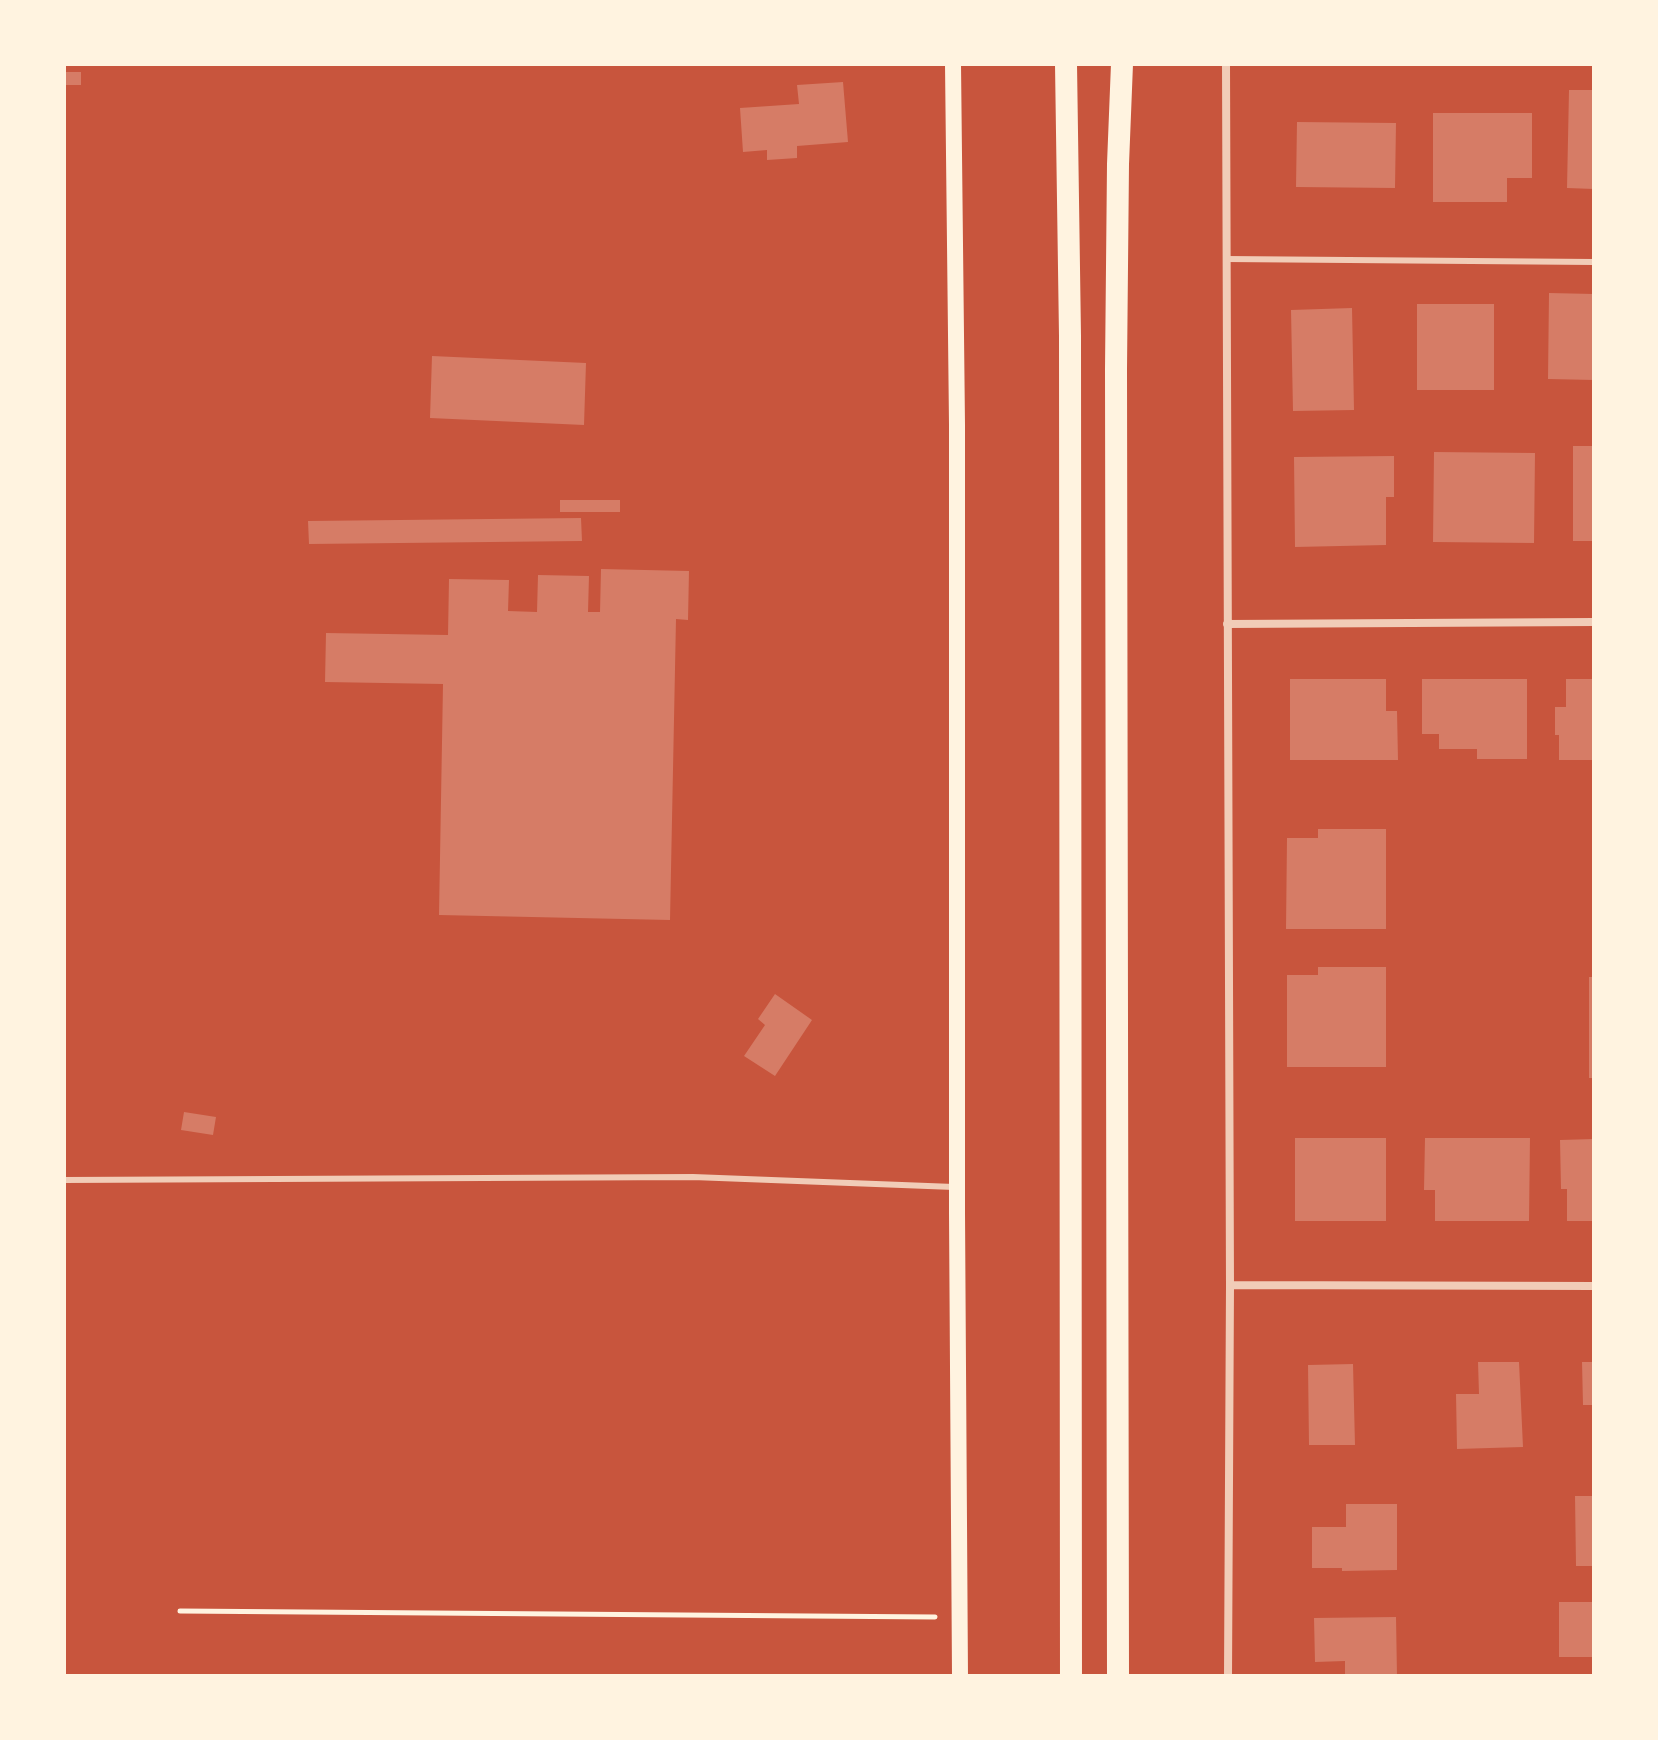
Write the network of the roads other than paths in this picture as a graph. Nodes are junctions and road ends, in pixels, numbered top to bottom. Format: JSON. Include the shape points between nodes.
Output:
{"nodes":[{"id":1,"x":953,"y":64,"type":"edge"},
{"id":2,"x":1066,"y":64,"type":"edge"},
{"id":3,"x":1122,"y":64,"type":"edge"},
{"id":4,"x":1226,"y":64,"type":"edge"},
{"id":5,"x":1226,"y":259,"type":"junction"},
{"id":6,"x":1594,"y":262,"type":"edge"},
{"id":7,"x":1594,"y":622,"type":"edge"},
{"id":8,"x":1227,"y":624,"type":"junction"},
{"id":9,"x":64,"y":1180,"type":"edge"},
{"id":10,"x":957,"y":1188,"type":"junction"},
{"id":11,"x":1230,"y":1285,"type":"junction"},
{"id":12,"x":1594,"y":1286,"type":"edge"},
{"id":13,"x":960,"y":1676,"type":"edge"},
{"id":14,"x":1071,"y":1676,"type":"edge"},
{"id":15,"x":1118,"y":1676,"type":"edge"},
{"id":16,"x":1228,"y":1676,"type":"edge"}],
"edges":[{"from":1,"to":10,"type":"main road"},
{"from":2,"to":14,"type":"highway"},
{"from":3,"to":15,"type":"highway","via":[[1116,416]]},
{"from":4,"to":5,"type":"street"},
{"from":5,"to":6,"type":"lane"},
{"from":5,"to":8,"type":"street"},
{"from":7,"to":8,"type":"street"},
{"from":8,"to":11,"type":"street"},
{"from":9,"to":10,"type":"lane","via":[[693,1177]]},
{"from":10,"to":13,"type":"main road"},
{"from":11,"to":12,"type":"street"},
{"from":11,"to":16,"type":"street"}]}
